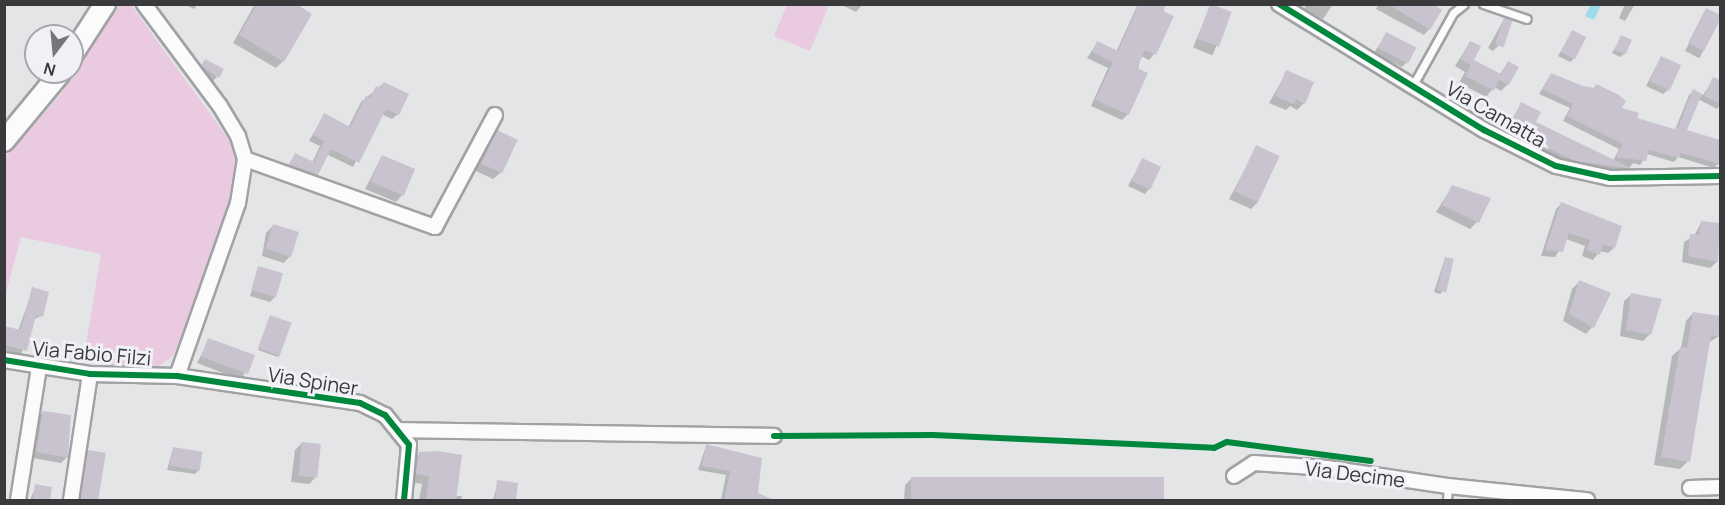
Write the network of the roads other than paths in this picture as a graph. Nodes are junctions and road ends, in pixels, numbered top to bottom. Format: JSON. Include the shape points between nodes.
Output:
{"nodes":[{"id":1,"x":105,"y":4,"type":"edge"},
{"id":2,"x":144,"y":4,"type":"edge"},
{"id":3,"x":1279,"y":4,"type":"edge"},
{"id":4,"x":1464,"y":4,"type":"edge"},
{"id":5,"x":1483,"y":4,"type":"edge"},
{"id":6,"x":1527,"y":19,"type":"dead end"},
{"id":7,"x":84,"y":36,"type":"edge"},
{"id":8,"x":51,"y":84,"type":"edge"},
{"id":9,"x":1413,"y":84,"type":"junction"},
{"id":10,"x":495,"y":116,"type":"dead end"},
{"id":11,"x":4,"y":141,"type":"edge"},
{"id":12,"x":245,"y":159,"type":"junction"},
{"id":13,"x":1720,"y":176,"type":"edge"},
{"id":14,"x":4,"y":360,"type":"edge"},
{"id":15,"x":39,"y":368,"type":"junction"},
{"id":16,"x":90,"y":374,"type":"junction"},
{"id":17,"x":177,"y":376,"type":"junction"},
{"id":18,"x":400,"y":430,"type":"junction"},
{"id":19,"x":774,"y":436,"type":"dead end"},
{"id":20,"x":1234,"y":476,"type":"dead end"},
{"id":21,"x":1720,"y":487,"type":"edge"},
{"id":22,"x":1690,"y":488,"type":"dead end"},
{"id":23,"x":1448,"y":494,"type":"edge"},
{"id":24,"x":1476,"y":495,"type":"edge"},
{"id":25,"x":18,"y":501,"type":"edge"},
{"id":26,"x":71,"y":501,"type":"edge"},
{"id":27,"x":404,"y":501,"type":"edge"},
{"id":28,"x":1587,"y":501,"type":"edge"}],
"edges":[{"from":1,"to":7,"type":"main road"},
{"from":2,"to":12,"type":"street","name":"Via Fabio Filzi","via":[[220,106],[238,136]]},
{"from":3,"to":9,"type":"street","name":"Via Camatta"},
{"from":4,"to":9,"type":"lane","via":[[1453,13]]},
{"from":5,"to":6,"type":"lane"},
{"from":8,"to":11,"type":"main road"},
{"from":9,"to":13,"type":"street","name":"Via Camatta","via":[[1484,130],[1556,166],[1611,178]]},
{"from":10,"to":12,"type":"street","via":[[435,227]]},
{"from":12,"to":17,"type":"street","name":"Via Fabio Filzi","via":[[238,203]]},
{"from":14,"to":15,"type":"street","name":"Via Fabio Filzi"},
{"from":15,"to":16,"type":"street","name":"Via Fabio Filzi"},
{"from":15,"to":25,"type":"street"},
{"from":16,"to":17,"type":"street","name":"Via Fabio Filzi"},
{"from":16,"to":26,"type":"street"},
{"from":17,"to":18,"type":"street","name":"Via Spiner","via":[[360,403],[385,415]]},
{"from":18,"to":19,"type":"street"},
{"from":18,"to":27,"type":"street","via":[[409,445]]},
{"from":20,"to":23,"type":"street","name":"Via Decime","via":[[1254,463],[1327,468]]},
{"from":21,"to":22,"type":"street"},
{"from":23,"to":24,"type":"street","name":"Via Decime"},
{"from":24,"to":28,"type":"street","name":"Via Decime"}]}
